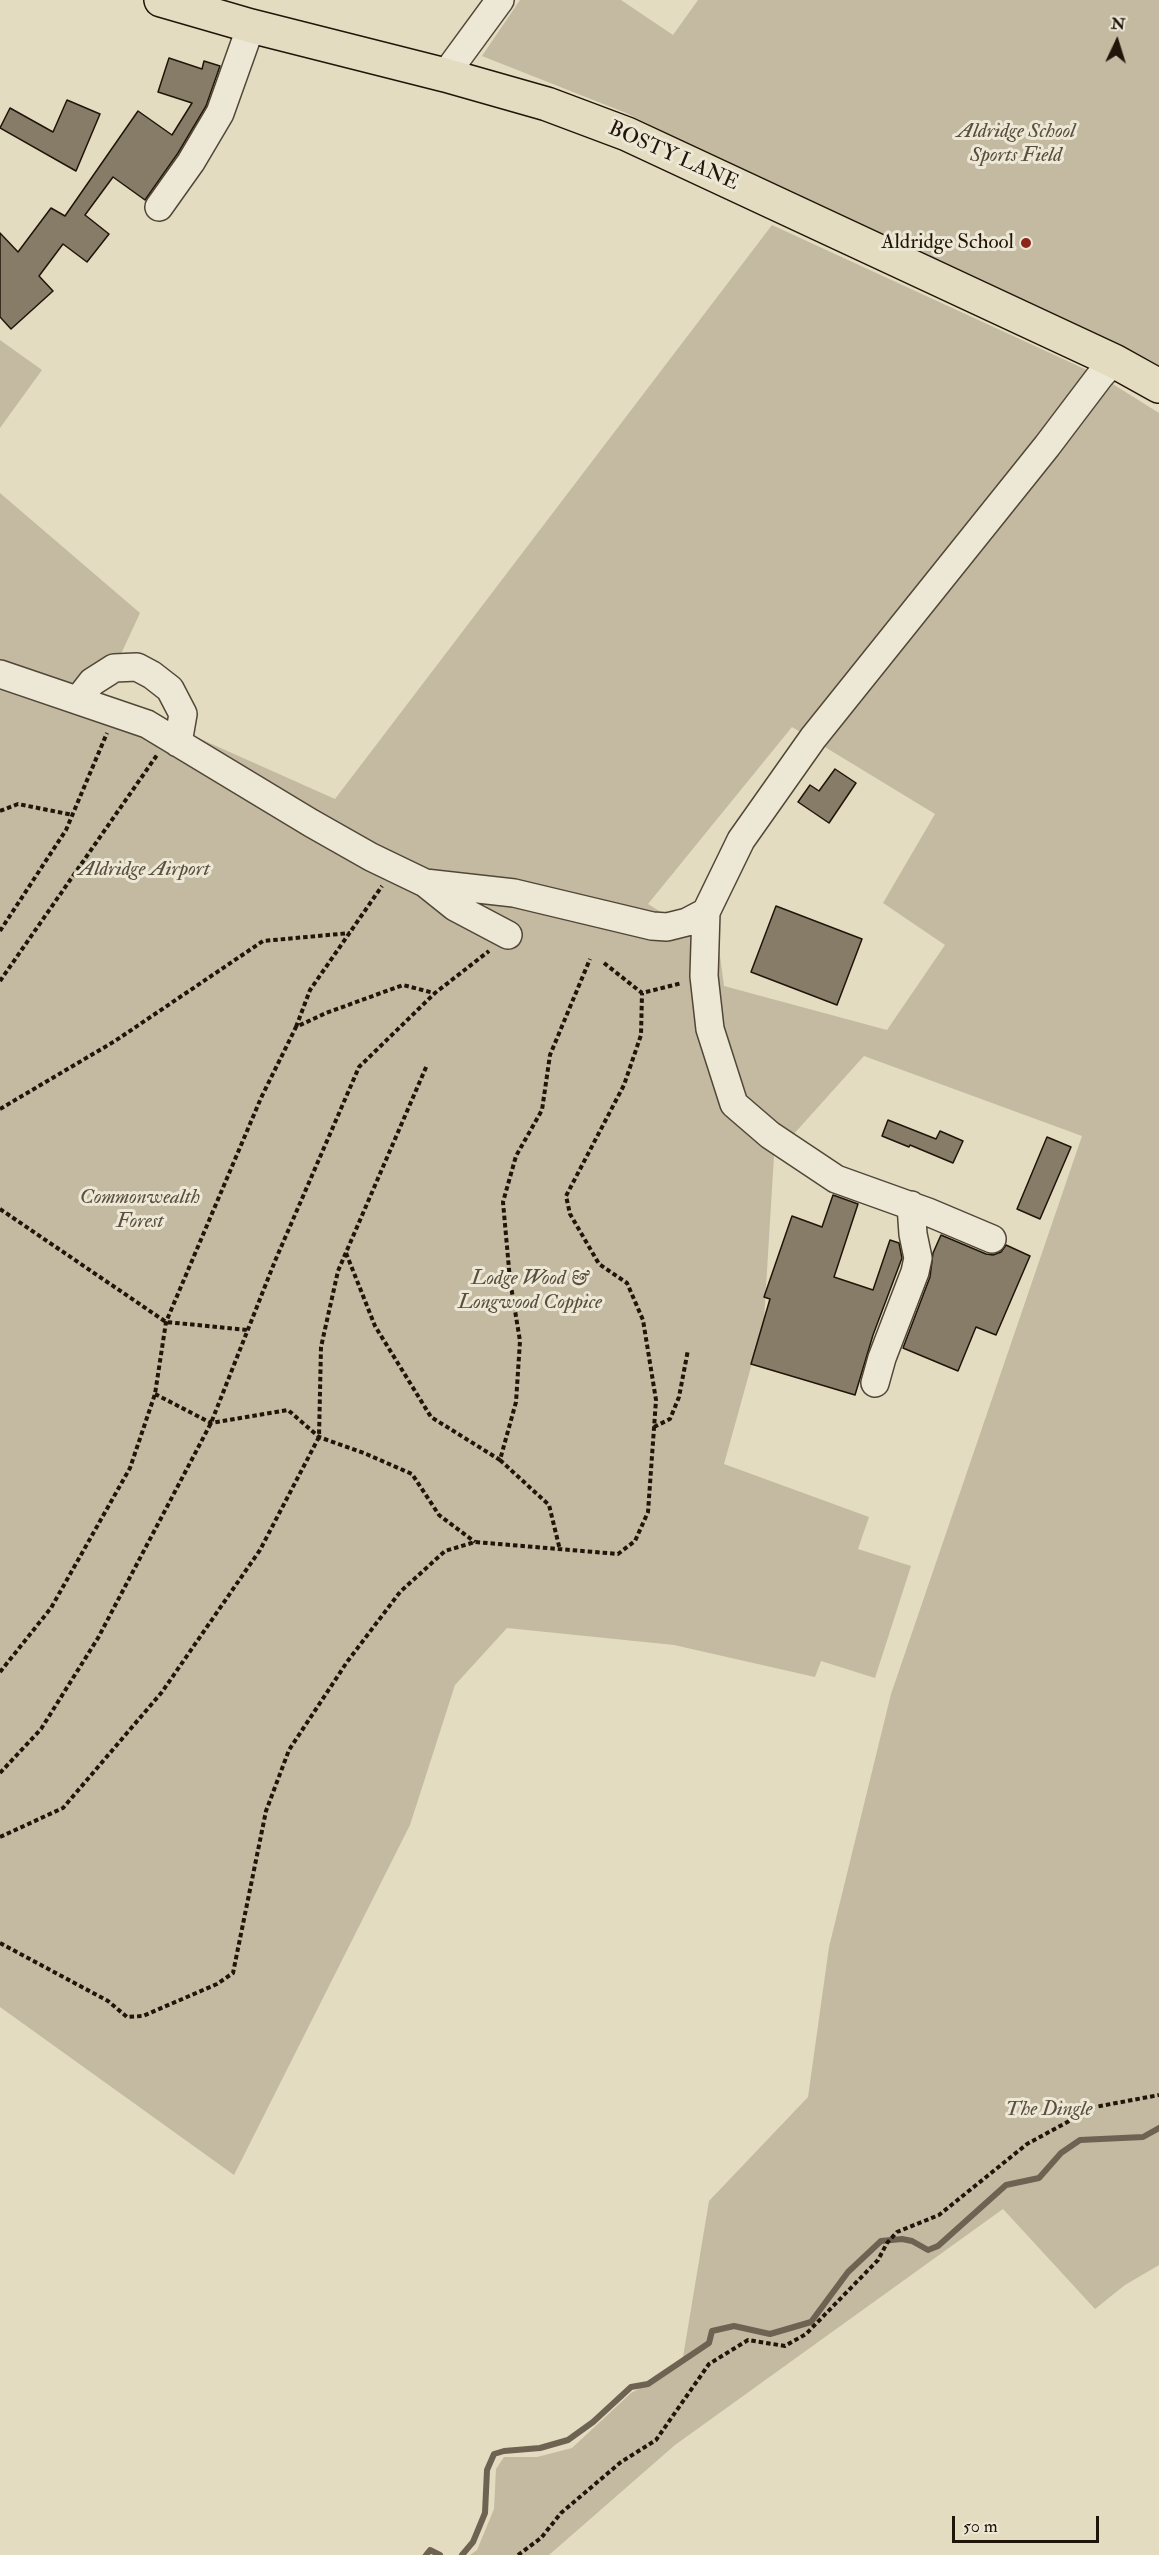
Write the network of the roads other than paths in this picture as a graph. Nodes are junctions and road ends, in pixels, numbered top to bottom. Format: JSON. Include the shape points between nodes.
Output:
{"nodes":[{"id":1,"x":161,"y":0,"type":"edge"},
{"id":2,"x":500,"y":0,"type":"edge"},
{"id":3,"x":251,"y":26,"type":"junction"},
{"id":4,"x":445,"y":75,"type":"junction"},
{"id":5,"x":159,"y":207,"type":"dead end"},
{"id":6,"x":1114,"y":362,"type":"junction"},
{"id":7,"x":1159,"y":386,"type":"edge"},
{"id":8,"x":0,"y":674,"type":"edge"},
{"id":9,"x":78,"y":700,"type":"junction"},
{"id":10,"x":174,"y":740,"type":"junction"},
{"id":11,"x":425,"y":883,"type":"junction"},
{"id":12,"x":706,"y":912,"type":"junction"},
{"id":13,"x":508,"y":935,"type":"road end"},
{"id":14,"x":912,"y":1205,"type":"junction"},
{"id":15,"x":992,"y":1239,"type":"dead end"},
{"id":16,"x":876,"y":1383,"type":"dead end"}],
"edges":[{"from":1,"to":3,"type":"main road","name":"BOSTY LANE"},
{"from":2,"to":4,"type":"street"},
{"from":3,"to":4,"type":"main road","name":"BOSTY LANE"},
{"from":3,"to":5,"type":"street","via":[[220,113]]},
{"from":4,"to":6,"type":"main road","name":"BOSTY LANE","via":[[547,104],[627,134]]},
{"from":6,"to":7,"type":"main road","name":"BOSTY LANE"},
{"from":6,"to":12,"type":"street","via":[[813,738],[741,840]]},
{"from":8,"to":9,"type":"street"},
{"from":9,"to":10,"type":"street","via":[[147,724]]},
{"from":9,"to":10,"type":"street","via":[[92,682],[114,668],[137,667],[170,689],[183,714]]},
{"from":10,"to":11,"type":"street","via":[[311,823]]},
{"from":11,"to":12,"type":"street","via":[[514,893],[652,926],[687,922]]},
{"from":11,"to":13,"type":"street","via":[[455,907]]},
{"from":12,"to":14,"type":"street","via":[[704,976],[710,1029],[734,1104],[770,1135],[836,1179]]},
{"from":14,"to":15,"type":"street"},
{"from":14,"to":16,"type":"street","via":[[918,1258]]}]}
